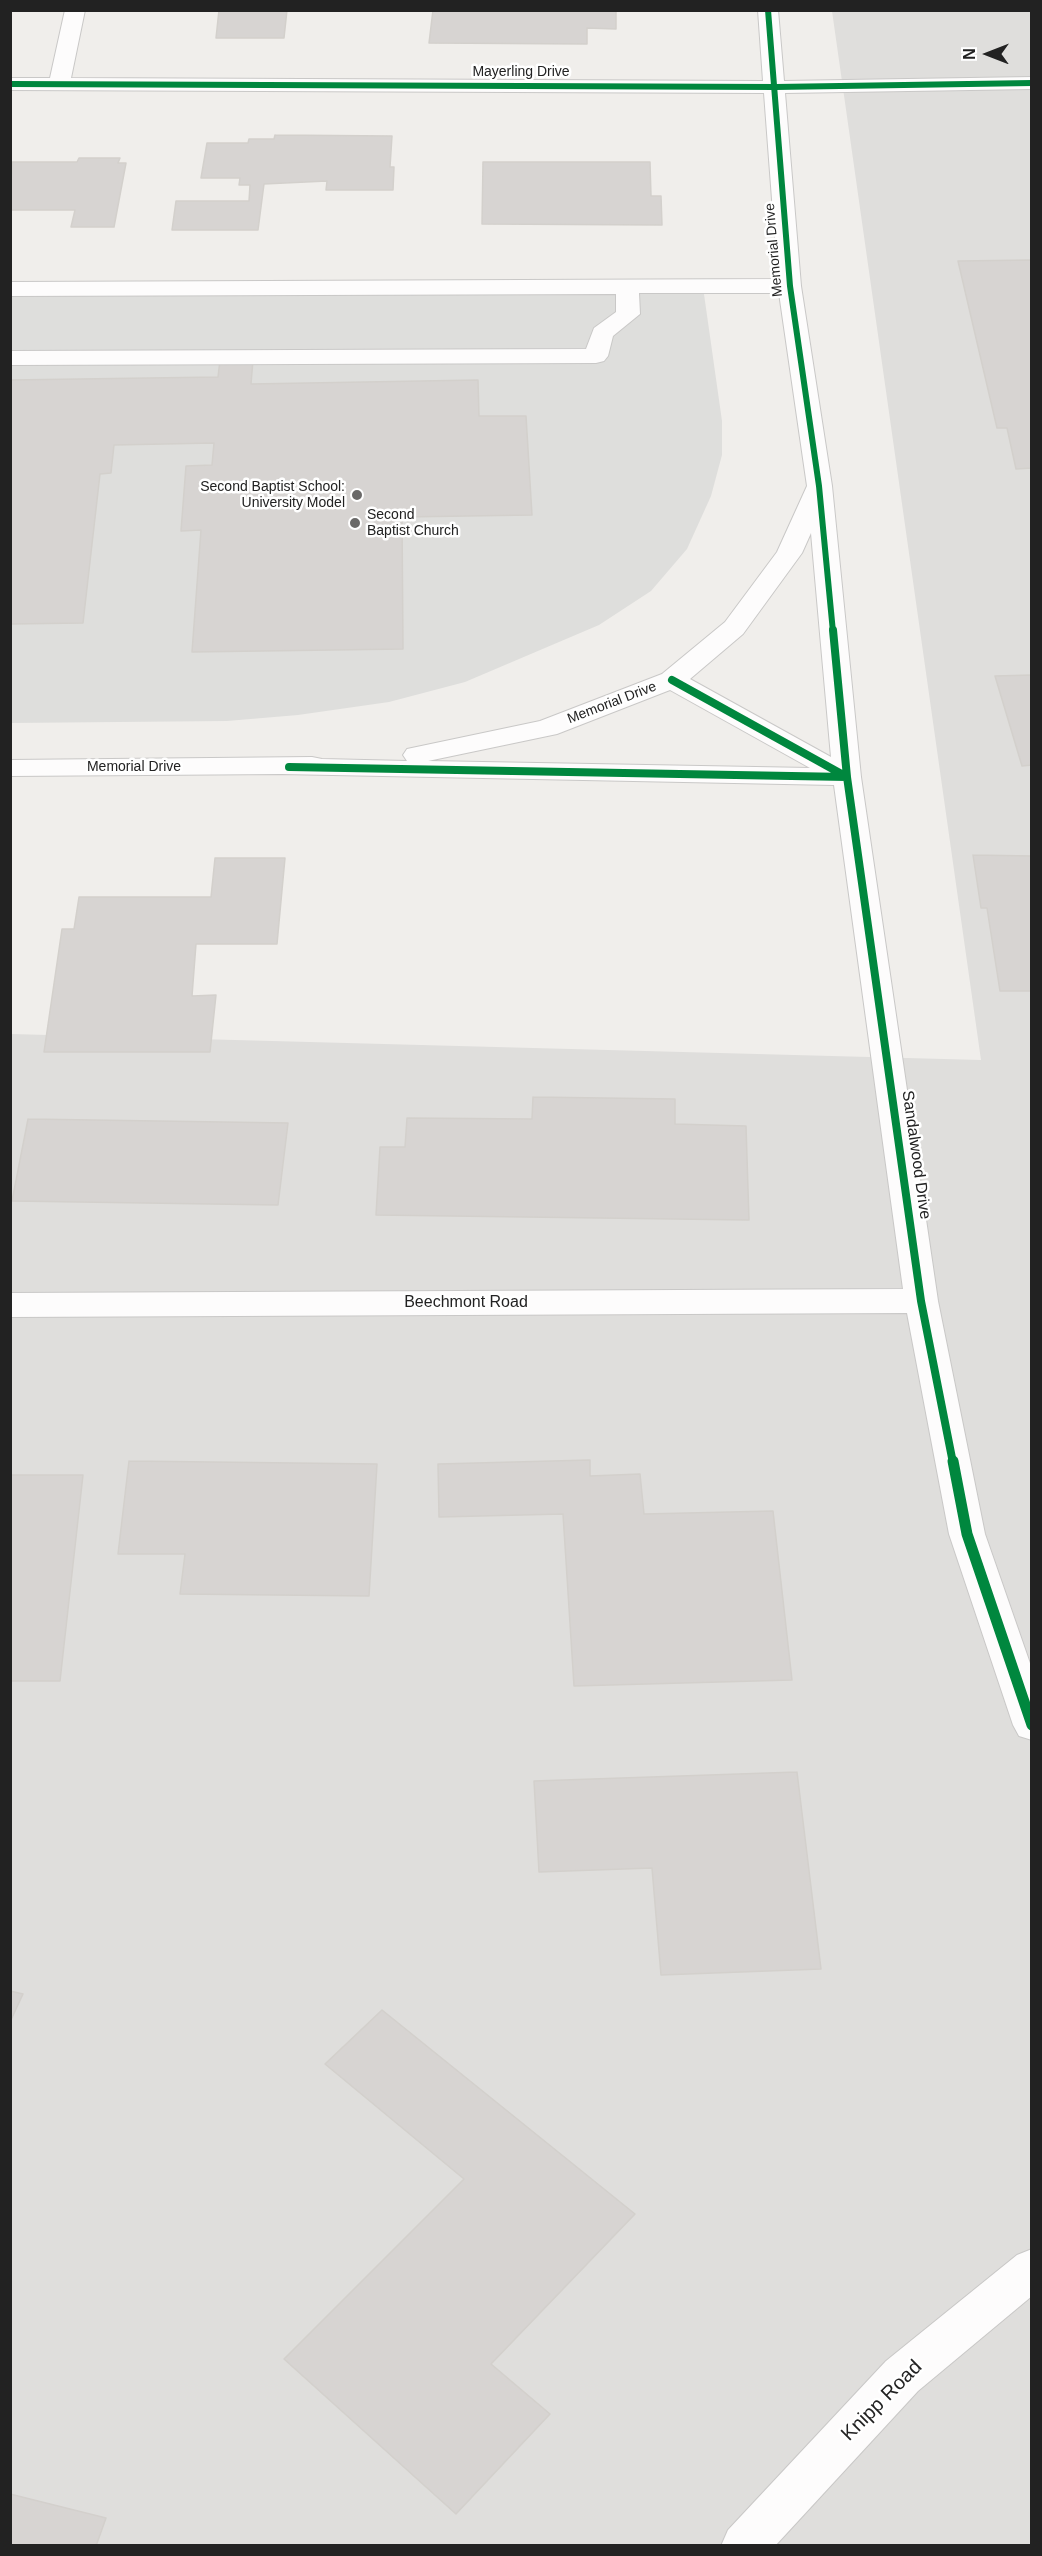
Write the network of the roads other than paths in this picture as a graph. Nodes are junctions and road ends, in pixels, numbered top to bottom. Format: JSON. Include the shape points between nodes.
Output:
{"nodes":[{"id":1,"x":75,"y":10,"type":"edge"},
{"id":2,"x":768,"y":10,"type":"edge"},
{"id":3,"x":1032,"y":83,"type":"edge"},
{"id":4,"x":10,"y":84,"type":"edge"},
{"id":5,"x":59,"y":84,"type":"junction"},
{"id":6,"x":776,"y":87,"type":"junction"},
{"id":7,"x":790,"y":286,"type":"junction"},
{"id":8,"x":627,"y":287,"type":"junction"},
{"id":9,"x":10,"y":289,"type":"edge"},
{"id":10,"x":10,"y":358,"type":"edge"},
{"id":11,"x":819,"y":486,"type":"junction"},
{"id":12,"x":672,"y":680,"type":"junction"},
{"id":13,"x":289,"y":767,"type":"junction"},
{"id":14,"x":10,"y":768,"type":"edge"},
{"id":15,"x":847,"y":777,"type":"junction"},
{"id":16,"x":921,"y":1301,"type":"junction"},
{"id":17,"x":10,"y":1305,"type":"edge"},
{"id":18,"x":1032,"y":1725,"type":"edge"},
{"id":19,"x":1032,"y":2269,"type":"edge"},
{"id":20,"x":744,"y":2546,"type":"edge"}],
"edges":[{"from":1,"to":5,"type":"street"},
{"from":2,"to":6,"type":"street","name":"Memorial Drive"},
{"from":3,"to":6,"type":"street","name":"Mayerling Drive"},
{"from":4,"to":5,"type":"street","name":"Mayerling Drive"},
{"from":5,"to":6,"type":"street","name":"Mayerling Drive"},
{"from":6,"to":7,"type":"street","name":"Memorial Drive"},
{"from":7,"to":8,"type":"street"},
{"from":7,"to":11,"type":"street","name":"Memorial Drive"},
{"from":8,"to":9,"type":"street"},
{"from":8,"to":10,"type":"street","via":[[628,314],[602,333],[596,356]]},
{"from":11,"to":12,"type":"street","name":"Memorial Drive","via":[[789,553],[734,628]]},
{"from":11,"to":15,"type":"street","name":"Sandalwood Drive"},
{"from":12,"to":13,"type":"street","name":"Memorial Drive","via":[[547,728],[430,754]]},
{"from":12,"to":15,"type":"street"},
{"from":13,"to":14,"type":"street","name":"Memorial Drive"},
{"from":13,"to":15,"type":"street"},
{"from":15,"to":16,"type":"street","name":"Sandalwood Drive"},
{"from":16,"to":17,"type":"street","name":"Beechmont Road"},
{"from":16,"to":18,"type":"street","name":"Sandalwood Drive","via":[[967,1534]]},
{"from":19,"to":20,"type":"street","name":"Knipp Road","via":[[902,2376]]}]}
